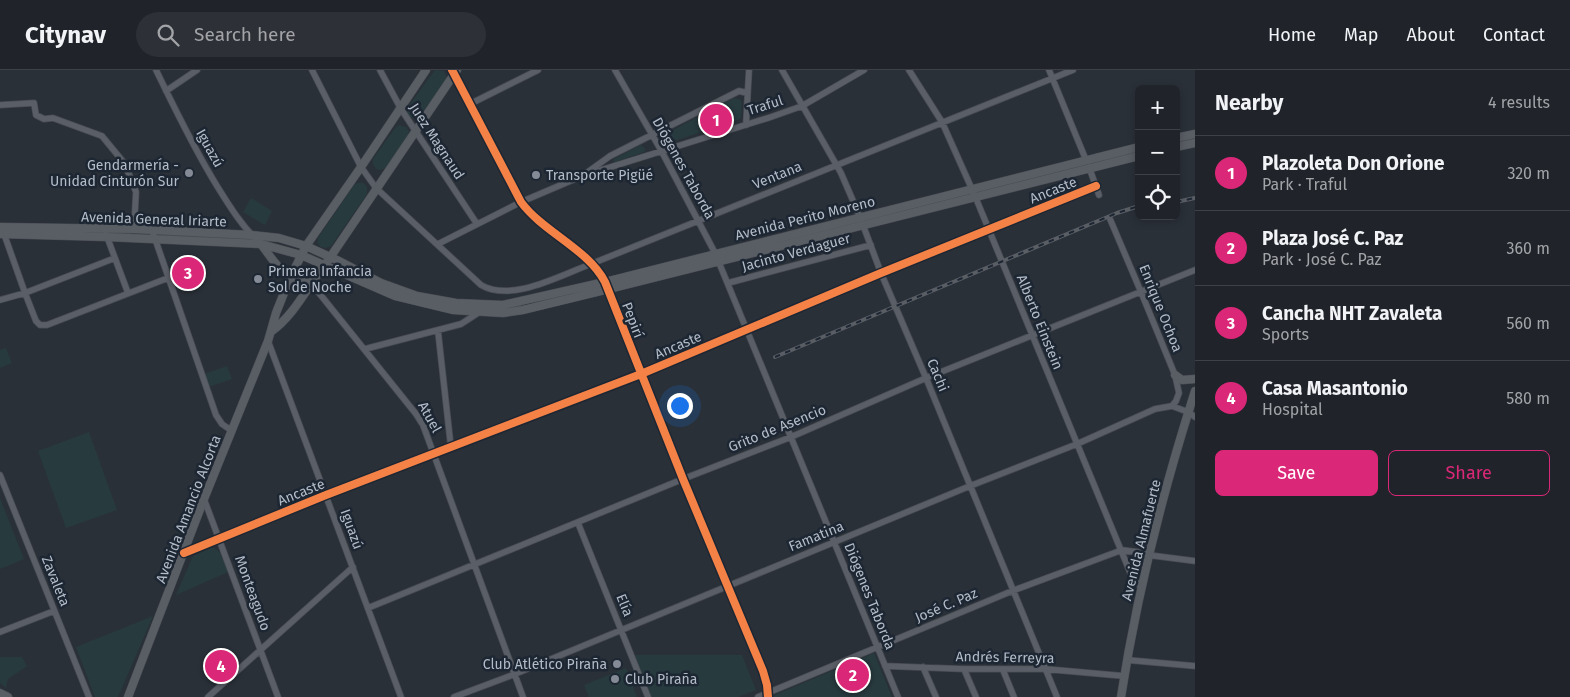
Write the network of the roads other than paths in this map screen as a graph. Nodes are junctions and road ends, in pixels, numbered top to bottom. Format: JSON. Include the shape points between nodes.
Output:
{"nodes":[{"id":1,"x":156,"y":70,"type":"edge"},
{"id":2,"x":197,"y":70,"type":"edge"},
{"id":3,"x":312,"y":70,"type":"edge"},
{"id":4,"x":380,"y":70,"type":"edge"},
{"id":5,"x":426,"y":70,"type":"edge"},
{"id":6,"x":538,"y":70,"type":"edge"},
{"id":7,"x":615,"y":70,"type":"edge"},
{"id":8,"x":749,"y":70,"type":"edge"},
{"id":9,"x":782,"y":70,"type":"edge"},
{"id":10,"x":864,"y":70,"type":"edge"},
{"id":11,"x":909,"y":70,"type":"edge"},
{"id":12,"x":1049,"y":70,"type":"edge"},
{"id":13,"x":1073,"y":70,"type":"edge"},
{"id":14,"x":454,"y":71,"type":"edge"},
{"id":15,"x":1052,"y":78,"type":"junction"},
{"id":16,"x":166,"y":91,"type":"junction"},
{"id":17,"x":747,"y":92,"type":"junction"},
{"id":18,"x":470,"y":104,"type":"junction"},
{"id":19,"x":0,"y":105,"type":"edge"},
{"id":20,"x":802,"y":106,"type":"junction"},
{"id":21,"x":401,"y":109,"type":"junction"},
{"id":22,"x":942,"y":122,"type":"junction"},
{"id":23,"x":746,"y":125,"type":"junction"},
{"id":24,"x":416,"y":132,"type":"junction"},
{"id":25,"x":1195,"y":134,"type":"edge"},
{"id":26,"x":653,"y":136,"type":"junction"},
{"id":27,"x":1180,"y":137,"type":"edge"},
{"id":28,"x":1195,"y":143,"type":"edge"},
{"id":29,"x":1180,"y":146,"type":"edge"},
{"id":30,"x":1135,"y":148,"type":"edge"},
{"id":31,"x":662,"y":152,"type":"junction"},
{"id":32,"x":1135,"y":157,"type":"edge"},
{"id":33,"x":1087,"y":164,"type":"junction"},
{"id":34,"x":836,"y":165,"type":"junction"},
{"id":35,"x":361,"y":167,"type":"junction"},
{"id":36,"x":582,"y":176,"type":"junction"},
{"id":37,"x":1096,"y":186,"type":"junction"},
{"id":38,"x":376,"y":188,"type":"junction"},
{"id":39,"x":973,"y":192,"type":"junction"},
{"id":40,"x":1099,"y":195,"type":"dead end"},
{"id":41,"x":521,"y":202,"type":"junction"},
{"id":42,"x":860,"y":217,"type":"junction"},
{"id":43,"x":1110,"y":219,"type":"dead end"},
{"id":44,"x":699,"y":220,"type":"junction"},
{"id":45,"x":478,"y":224,"type":"junction"},
{"id":46,"x":864,"y":226,"type":"junction"},
{"id":47,"x":134,"y":230,"type":"junction"},
{"id":48,"x":152,"y":230,"type":"junction"},
{"id":49,"x":988,"y":230,"type":"junction"},
{"id":50,"x":1,"y":231,"type":"edge"},
{"id":51,"x":106,"y":233,"type":"junction"},
{"id":52,"x":251,"y":235,"type":"junction"},
{"id":53,"x":155,"y":239,"type":"junction"},
{"id":54,"x":261,"y":244,"type":"junction"},
{"id":55,"x":438,"y":244,"type":"junction"},
{"id":56,"x":871,"y":245,"type":"junction"},
{"id":57,"x":306,"y":246,"type":"junction"},
{"id":58,"x":715,"y":253,"type":"junction"},
{"id":59,"x":301,"y":255,"type":"junction"},
{"id":60,"x":330,"y":256,"type":"junction"},
{"id":61,"x":115,"y":258,"type":"junction"},
{"id":62,"x":719,"y":261,"type":"junction"},
{"id":63,"x":591,"y":264,"type":"junction"},
{"id":64,"x":325,"y":265,"type":"junction"},
{"id":65,"x":1195,"y":270,"type":"edge"},
{"id":66,"x":881,"y":273,"type":"junction"},
{"id":67,"x":168,"y":278,"type":"junction"},
{"id":68,"x":290,"y":278,"type":"junction"},
{"id":69,"x":311,"y":283,"type":"junction"},
{"id":70,"x":728,"y":283,"type":"junction"},
{"id":71,"x":606,"y":286,"type":"junction"},
{"id":72,"x":1141,"y":292,"type":"junction"},
{"id":73,"x":25,"y":293,"type":"junction"},
{"id":74,"x":128,"y":293,"type":"junction"},
{"id":75,"x":0,"y":300,"type":"edge"},
{"id":76,"x":477,"y":309,"type":"junction"},
{"id":77,"x":747,"y":329,"type":"junction"},
{"id":78,"x":272,"y":330,"type":"junction"},
{"id":79,"x":438,"y":331,"type":"junction"},
{"id":80,"x":1032,"y":336,"type":"junction"},
{"id":81,"x":268,"y":341,"type":"junction"},
{"id":82,"x":365,"y":349,"type":"junction"},
{"id":83,"x":641,"y":374,"type":"junction"},
{"id":84,"x":1175,"y":375,"type":"junction"},
{"id":85,"x":926,"y":378,"type":"junction"},
{"id":86,"x":1195,"y":379,"type":"edge"},
{"id":87,"x":1195,"y":390,"type":"edge"},
{"id":88,"x":1172,"y":406,"type":"junction"},
{"id":89,"x":1192,"y":414,"type":"edge"},
{"id":90,"x":232,"y":432,"type":"junction"},
{"id":91,"x":791,"y":436,"type":"junction"},
{"id":92,"x":1077,"y":444,"type":"junction"},
{"id":93,"x":451,"y":448,"type":"junction"},
{"id":94,"x":434,"y":454,"type":"junction"},
{"id":95,"x":0,"y":475,"type":"edge"},
{"id":96,"x":683,"y":479,"type":"junction"},
{"id":97,"x":970,"y":486,"type":"junction"},
{"id":98,"x":326,"y":495,"type":"junction"},
{"id":99,"x":204,"y":499,"type":"junction"},
{"id":100,"x":578,"y":523,"type":"junction"},
{"id":101,"x":219,"y":538,"type":"junction"},
{"id":102,"x":834,"y":542,"type":"junction"},
{"id":103,"x":1122,"y":550,"type":"junction"},
{"id":104,"x":184,"y":553,"type":"junction"},
{"id":105,"x":1148,"y":556,"type":"junction"},
{"id":106,"x":1195,"y":561,"type":"edge"},
{"id":107,"x":474,"y":564,"type":"junction"},
{"id":108,"x":352,"y":567,"type":"junction"},
{"id":109,"x":729,"y":585,"type":"junction"},
{"id":110,"x":1141,"y":586,"type":"junction"},
{"id":111,"x":1012,"y":590,"type":"junction"},
{"id":112,"x":368,"y":608,"type":"junction"},
{"id":113,"x":54,"y":611,"type":"junction"},
{"id":114,"x":621,"y":629,"type":"junction"},
{"id":115,"x":0,"y":632,"type":"edge"},
{"id":116,"x":877,"y":647,"type":"junction"},
{"id":117,"x":260,"y":649,"type":"junction"},
{"id":118,"x":1127,"y":660,"type":"junction"},
{"id":119,"x":885,"y":666,"type":"junction"},
{"id":120,"x":1195,"y":666,"type":"edge"},
{"id":121,"x":923,"y":667,"type":"junction"},
{"id":122,"x":964,"y":669,"type":"junction"},
{"id":123,"x":1045,"y":669,"type":"junction"},
{"id":124,"x":1003,"y":670,"type":"junction"},
{"id":125,"x":515,"y":674,"type":"junction"},
{"id":126,"x":1124,"y":676,"type":"junction"},
{"id":127,"x":0,"y":693,"type":"edge"},
{"id":128,"x":463,"y":695,"type":"edge"},
{"id":129,"x":768,"y":695,"type":"edge"},
{"id":130,"x":8,"y":697,"type":"edge"},
{"id":131,"x":89,"y":697,"type":"edge"},
{"id":132,"x":128,"y":697,"type":"edge"},
{"id":133,"x":208,"y":697,"type":"edge"},
{"id":134,"x":278,"y":697,"type":"edge"},
{"id":135,"x":401,"y":697,"type":"edge"},
{"id":136,"x":454,"y":697,"type":"edge"},
{"id":137,"x":523,"y":697,"type":"edge"},
{"id":138,"x":648,"y":697,"type":"edge"},
{"id":139,"x":758,"y":697,"type":"edge"},
{"id":140,"x":898,"y":697,"type":"edge"},
{"id":141,"x":936,"y":697,"type":"edge"},
{"id":142,"x":976,"y":697,"type":"edge"},
{"id":143,"x":1014,"y":697,"type":"edge"},
{"id":144,"x":1057,"y":697,"type":"edge"},
{"id":145,"x":1120,"y":697,"type":"edge"}],
"edges":[{"from":1,"to":16,"type":"street","name":"Iguazú"},
{"from":2,"to":16,"type":"street"},
{"from":3,"to":35,"type":"street"},
{"from":4,"to":21,"type":"street","name":"Juez Magnaud"},
{"from":5,"to":21,"type":"main road","name":"Avenida Amancio Alcorta"},
{"from":6,"to":18,"type":"street"},
{"from":7,"to":26,"type":"street","name":"Diógenes Taborda"},
{"from":8,"to":17,"type":"street"},
{"from":9,"to":20,"type":"street","name":"Cachi"},
{"from":10,"to":20,"type":"street","name":"Traful"},
{"from":11,"to":22,"type":"street","name":"Alberto Einstein"},
{"from":12,"to":15,"type":"street"},
{"from":13,"to":15,"type":"street","name":"Ventana"},
{"from":14,"to":18,"type":"street","name":"Pepirí"},
{"from":14,"to":24,"type":"main road","name":"Avenida Amancio Alcorta"},
{"from":15,"to":22,"type":"street","name":"Ventana"},
{"from":15,"to":33,"type":"street"},
{"from":16,"to":52,"type":"street","name":"Iguazú","via":[[206,168]]},
{"from":17,"to":23,"type":"street"},
{"from":17,"to":26,"type":"street","name":"Traful","via":[[739,92]]},
{"from":18,"to":41,"type":"street","name":"Pepirí"},
{"from":19,"to":47,"type":"street","via":[[34,103],[36,114],[44,119],[53,118],[102,136],[125,164],[136,192]]},
{"from":20,"to":23,"type":"street","name":"Traful"},
{"from":20,"to":34,"type":"street","name":"Cachi"},
{"from":21,"to":24,"type":"street","name":"Juez Magnaud"},
{"from":21,"to":35,"type":"main road","name":"Avenida Amancio Alcorta"},
{"from":22,"to":34,"type":"street","name":"Ventana"},
{"from":22,"to":39,"type":"street","name":"Alberto Einstein"},
{"from":23,"to":31,"type":"street","name":"Traful"},
{"from":24,"to":38,"type":"main road","name":"Avenida Amancio Alcorta"},
{"from":24,"to":45,"type":"street","name":"Juez Magnaud"},
{"from":25,"to":27,"type":"main road"},
{"from":26,"to":31,"type":"street","name":"Diógenes Taborda"},
{"from":26,"to":36,"type":"street","name":"Traful","via":[[610,156]]},
{"from":28,"to":29,"type":"main road"},
{"from":30,"to":33,"type":"main road","name":"Avenida Perito Moreno"},
{"from":31,"to":36,"type":"street","name":"Traful"},
{"from":31,"to":44,"type":"street","name":"Diógenes Taborda"},
{"from":32,"to":33,"type":"main road","name":"Avenida Perito Moreno"},
{"from":33,"to":37,"type":"street"},
{"from":33,"to":39,"type":"main road","name":"Avenida Perito Moreno"},
{"from":34,"to":42,"type":"street","name":"Cachi"},
{"from":34,"to":44,"type":"street","name":"Ventana"},
{"from":35,"to":38,"type":"street"},
{"from":35,"to":57,"type":"main road","name":"Avenida Amancio Alcorta"},
{"from":36,"to":41,"type":"street","name":"Traful"},
{"from":37,"to":40,"type":"street"},
{"from":37,"to":49,"type":"street","name":"Ancaste"},
{"from":38,"to":55,"type":"street"},
{"from":38,"to":60,"type":"main road","name":"Avenida Amancio Alcorta"},
{"from":39,"to":42,"type":"main road","name":"Avenida Perito Moreno"},
{"from":39,"to":46,"type":"main road","name":"Avenida Perito Moreno"},
{"from":39,"to":49,"type":"street","name":"Alberto Einstein"},
{"from":41,"to":45,"type":"street","name":"Traful"},
{"from":41,"to":63,"type":"street","name":"Pepirí","via":[[535,218]]},
{"from":42,"to":46,"type":"street","name":"Cachi"},
{"from":42,"to":58,"type":"main road","name":"Avenida Perito Moreno"},
{"from":43,"to":72,"type":"street","name":"Enrique Ochoa"},
{"from":44,"to":58,"type":"street","name":"Diógenes Taborda"},
{"from":44,"to":63,"type":"street","name":"Ventana"},
{"from":45,"to":55,"type":"street","name":"Traful"},
{"from":46,"to":56,"type":"street","name":"Cachi"},
{"from":46,"to":62,"type":"main road","name":"Avenida Perito Moreno"},
{"from":47,"to":48,"type":"main road","name":"Avenida General Iriarte"},
{"from":47,"to":51,"type":"main road","name":"Avenida General Iriarte"},
{"from":48,"to":52,"type":"main road","name":"Avenida General Iriarte"},
{"from":48,"to":53,"type":"street"},
{"from":49,"to":66,"type":"street","name":"Ancaste"},
{"from":49,"to":80,"type":"street","name":"Alberto Einstein"},
{"from":50,"to":51,"type":"main road","name":"Avenida General Iriarte"},
{"from":50,"to":73,"type":"street"},
{"from":51,"to":53,"type":"main road","name":"Avenida General Iriarte"},
{"from":51,"to":61,"type":"street"},
{"from":52,"to":54,"type":"street","name":"Iguazú"},
{"from":52,"to":57,"type":"main road","name":"Avenida General Iriarte","via":[[279,238]]},
{"from":53,"to":54,"type":"main road","name":"Avenida General Iriarte"},
{"from":53,"to":67,"type":"street"},
{"from":54,"to":59,"type":"main road","name":"Avenida General Iriarte"},
{"from":54,"to":68,"type":"main road","name":"Iguazú"},
{"from":55,"to":63,"type":"street","name":"Ventana","via":[[481,285],[507,292],[527,288]]},
{"from":56,"to":66,"type":"street","name":"Cachi"},
{"from":56,"to":70,"type":"street","name":"Jacinto Verdaguer"},
{"from":57,"to":59,"type":"main road","name":"Avenida Amancio Alcorta"},
{"from":57,"to":60,"type":"main road","name":"Avenida General Iriarte"},
{"from":58,"to":62,"type":"street","name":"Diógenes Taborda"},
{"from":58,"to":71,"type":"main road","name":"Avenida Perito Moreno"},
{"from":59,"to":64,"type":"main road","name":"Avenida General Iriarte"},
{"from":59,"to":68,"type":"main road","name":"Avenida Amancio Alcorta"},
{"from":60,"to":64,"type":"main road","name":"Avenida Amancio Alcorta"},
{"from":60,"to":76,"type":"main road","name":"Avenida General Iriarte","via":[[381,284],[417,296]]},
{"from":61,"to":73,"type":"street"},
{"from":61,"to":74,"type":"street"},
{"from":62,"to":70,"type":"street","name":"Diógenes Taborda"},
{"from":62,"to":71,"type":"main road","name":"Avenida Perito Moreno"},
{"from":63,"to":71,"type":"street","name":"Pepirí"},
{"from":64,"to":69,"type":"main road","name":"Avenida Amancio Alcorta"},
{"from":64,"to":76,"type":"main road","name":"Avenida General Iriarte","via":[[409,301],[453,310]]},
{"from":65,"to":72,"type":"street","name":"Grito de Asencio"},
{"from":66,"to":77,"type":"street","name":"Ancaste"},
{"from":66,"to":85,"type":"street","name":"Cachi"},
{"from":67,"to":74,"type":"street"},
{"from":67,"to":90,"type":"street","via":[[216,415]]},
{"from":68,"to":69,"type":"main road"},
{"from":68,"to":78,"type":"main road","name":"Avenida Amancio Alcorta"},
{"from":69,"to":78,"type":"main road","name":"Avenida Amancio Alcorta","via":[[299,303]]},
{"from":69,"to":82,"type":"street","name":"Atuel"},
{"from":70,"to":77,"type":"street","name":"Diógenes Taborda"},
{"from":71,"to":76,"type":"main road","name":"Avenida Perito Moreno"},
{"from":71,"to":83,"type":"street","name":"Pepirí"},
{"from":72,"to":80,"type":"street","name":"Grito de Asencio"},
{"from":72,"to":84,"type":"street","name":"Enrique Ochoa"},
{"from":73,"to":74,"type":"street","via":[[37,323],[44,326]]},
{"from":73,"to":75,"type":"street"},
{"from":76,"to":79,"type":"street","via":[[461,324]]},
{"from":77,"to":83,"type":"street","name":"Ancaste"},
{"from":77,"to":91,"type":"street","name":"Diógenes Taborda"},
{"from":78,"to":81,"type":"main road","name":"Avenida Amancio Alcorta"},
{"from":79,"to":82,"type":"street"},
{"from":79,"to":93,"type":"street"},
{"from":80,"to":85,"type":"street","name":"Grito de Asencio"},
{"from":80,"to":92,"type":"street","name":"Alberto Einstein"},
{"from":81,"to":90,"type":"main road","name":"Avenida Amancio Alcorta"},
{"from":81,"to":98,"type":"street","name":"Iguazú"},
{"from":82,"to":94,"type":"street","name":"Atuel","via":[[416,414]]},
{"from":83,"to":93,"type":"street","name":"Ancaste"},
{"from":83,"to":96,"type":"street","name":"Pepirí"},
{"from":84,"to":86,"type":"main road","via":[[1182,380]]},
{"from":84,"to":88,"type":"street","name":"Enrique Ochoa","via":[[1179,393]]},
{"from":85,"to":91,"type":"street","name":"Grito de Asencio"},
{"from":85,"to":97,"type":"street","name":"Cachi"},
{"from":87,"to":89,"type":"main road","name":"Avenida Almafuerte"},
{"from":88,"to":89,"type":"street"},
{"from":88,"to":92,"type":"street","name":"Famatina","via":[[1155,409]]},
{"from":89,"to":105,"type":"main road","name":"Avenida Almafuerte"},
{"from":90,"to":99,"type":"main road","name":"Avenida Amancio Alcorta"},
{"from":91,"to":96,"type":"street","name":"Grito de Asencio"},
{"from":91,"to":102,"type":"street","name":"Diógenes Taborda"},
{"from":92,"to":97,"type":"street","name":"Famatina"},
{"from":92,"to":103,"type":"street","name":"Alberto Einstein"},
{"from":93,"to":94,"type":"street","name":"Ancaste"},
{"from":94,"to":98,"type":"street","name":"Ancaste"},
{"from":94,"to":107,"type":"street","name":"Atuel"},
{"from":95,"to":113,"type":"street","name":"Zavaleta"},
{"from":96,"to":100,"type":"street","name":"Grito de Asencio"},
{"from":96,"to":109,"type":"street","name":"Pepirí"},
{"from":97,"to":102,"type":"street","name":"Famatina"},
{"from":97,"to":111,"type":"street","name":"Cachi"},
{"from":98,"to":101,"type":"street","name":"Ancaste"},
{"from":98,"to":108,"type":"street","name":"Iguazú"},
{"from":99,"to":101,"type":"street","name":"Monteagudo"},
{"from":99,"to":104,"type":"main road","name":"Avenida Amancio Alcorta"},
{"from":100,"to":107,"type":"street","name":"Grito de Asencio"},
{"from":100,"to":114,"type":"street","name":"Elía"},
{"from":101,"to":104,"type":"street","name":"Ancaste"},
{"from":101,"to":117,"type":"street","name":"Monteagudo"},
{"from":102,"to":109,"type":"street","name":"Famatina"},
{"from":102,"to":116,"type":"street","name":"Diógenes Taborda"},
{"from":103,"to":105,"type":"street"},
{"from":103,"to":110,"type":"street","name":"Alberto Einstein","via":[[1132,577]]},
{"from":103,"to":111,"type":"street","name":"José C. Paz"},
{"from":104,"to":132,"type":"main road","name":"Avenida Amancio Alcorta"},
{"from":105,"to":106,"type":"street"},
{"from":105,"to":110,"type":"main road","name":"Avenida Almafuerte"},
{"from":107,"to":112,"type":"street","name":"Grito de Asencio"},
{"from":107,"to":125,"type":"street","name":"Atuel"},
{"from":108,"to":112,"type":"street","name":"Iguazú"},
{"from":108,"to":117,"type":"street"},
{"from":109,"to":114,"type":"street","name":"Famatina"},
{"from":109,"to":129,"type":"street","name":"Pepirí","via":[[763,671]]},
{"from":110,"to":118,"type":"main road","name":"Avenida Almafuerte"},
{"from":111,"to":116,"type":"street","name":"José C. Paz"},
{"from":111,"to":123,"type":"street","name":"Cachi"},
{"from":112,"to":135,"type":"street","name":"Iguazú"},
{"from":113,"to":115,"type":"street"},
{"from":113,"to":131,"type":"street","name":"Zavaleta"},
{"from":114,"to":125,"type":"street","name":"Famatina"},
{"from":114,"to":138,"type":"street","name":"Elía"},
{"from":116,"to":119,"type":"street","name":"Diógenes Taborda"},
{"from":116,"to":129,"type":"street","name":"José C. Paz"},
{"from":117,"to":133,"type":"street"},
{"from":117,"to":134,"type":"street","name":"Monteagudo"},
{"from":118,"to":120,"type":"street"},
{"from":118,"to":126,"type":"main road","name":"Avenida Almafuerte"},
{"from":119,"to":121,"type":"street","name":"Andrés Ferreyra"},
{"from":119,"to":140,"type":"street","name":"Diógenes Taborda"},
{"from":121,"to":122,"type":"street","name":"Andrés Ferreyra"},
{"from":121,"to":141,"type":"street"},
{"from":122,"to":124,"type":"street","name":"Andrés Ferreyra"},
{"from":122,"to":142,"type":"street"},
{"from":123,"to":124,"type":"street","name":"Andrés Ferreyra"},
{"from":123,"to":126,"type":"street","name":"Andrés Ferreyra"},
{"from":123,"to":144,"type":"street","name":"Cachi"},
{"from":124,"to":143,"type":"street"},
{"from":125,"to":128,"type":"street","name":"Famatina"},
{"from":125,"to":137,"type":"street","name":"Atuel"},
{"from":126,"to":145,"type":"main road","name":"Avenida Almafuerte"},
{"from":127,"to":130,"type":"main road"},
{"from":128,"to":136,"type":"street","name":"Famatina"},
{"from":129,"to":139,"type":"street","name":"José C. Paz"}]}
